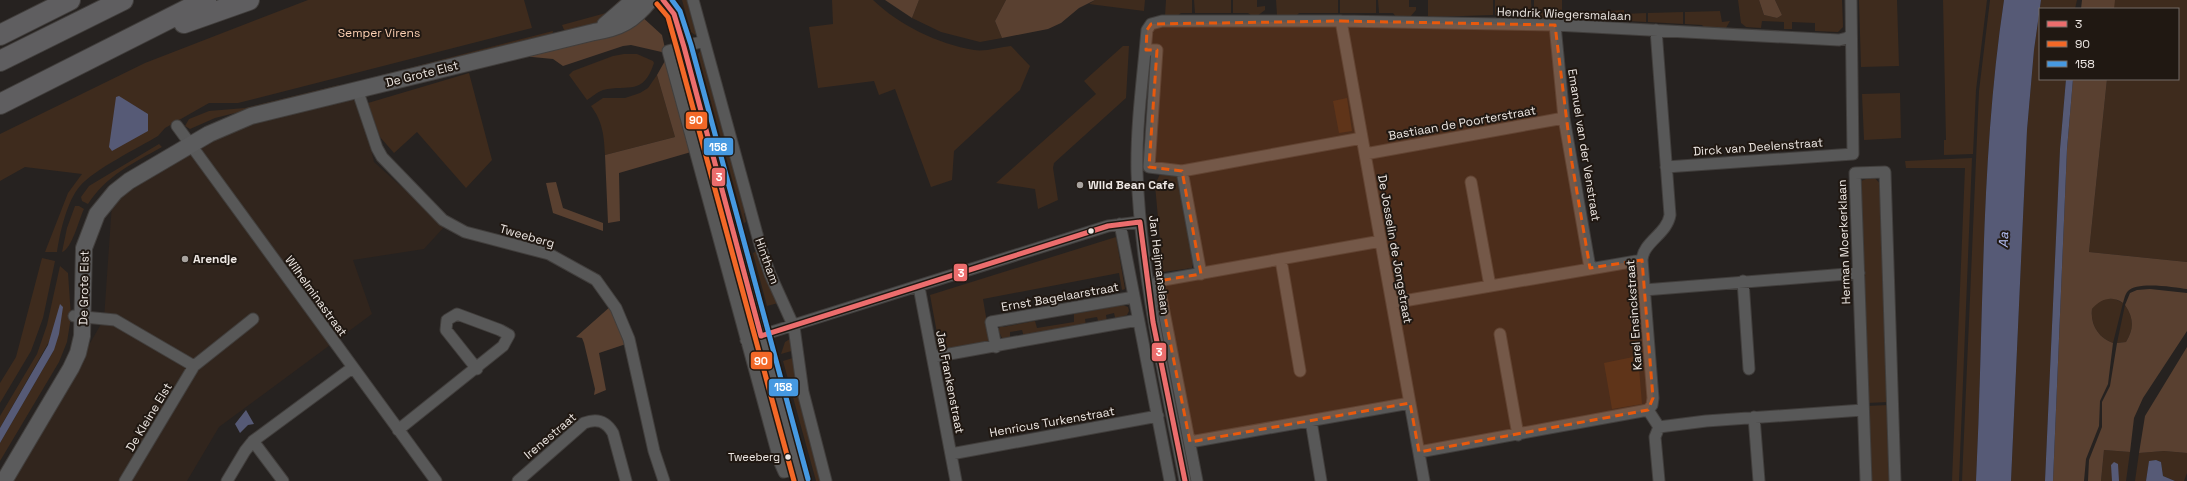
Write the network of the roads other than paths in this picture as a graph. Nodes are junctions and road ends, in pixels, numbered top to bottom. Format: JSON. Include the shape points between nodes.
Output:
{"nodes":[{"id":1,"x":70,"y":0,"type":"edge"},
{"id":2,"x":123,"y":0,"type":"edge"},
{"id":3,"x":206,"y":0,"type":"edge"},
{"id":4,"x":249,"y":0,"type":"edge"},
{"id":5,"x":634,"y":0,"type":"edge"},
{"id":6,"x":650,"y":0,"type":"edge"},
{"id":7,"x":662,"y":0,"type":"edge"},
{"id":8,"x":678,"y":0,"type":"edge"},
{"id":9,"x":693,"y":0,"type":"edge"},
{"id":10,"x":1851,"y":0,"type":"edge"},
{"id":11,"x":1341,"y":21,"type":"junction"},
{"id":12,"x":1155,"y":22,"type":"joint"},
{"id":13,"x":1555,"y":25,"type":"junction"},
{"id":14,"x":1656,"y":30,"type":"junction"},
{"id":15,"x":594,"y":32,"type":"junction"},
{"id":16,"x":1851,"y":34,"type":"junction"},
{"id":17,"x":0,"y":35,"type":"edge"},
{"id":18,"x":121,"y":42,"type":"junction"},
{"id":19,"x":693,"y":44,"type":"junction"},
{"id":20,"x":1146,"y":50,"type":"junction"},
{"id":21,"x":0,"y":61,"type":"edge"},
{"id":22,"x":357,"y":89,"type":"junction"},
{"id":23,"x":0,"y":104,"type":"edge"},
{"id":24,"x":1564,"y":118,"type":"junction"},
{"id":25,"x":184,"y":136,"type":"junction"},
{"id":26,"x":1362,"y":138,"type":"junction"},
{"id":27,"x":1365,"y":154,"type":"junction"},
{"id":28,"x":1666,"y":167,"type":"junction"},
{"id":29,"x":1182,"y":171,"type":"junction"},
{"id":30,"x":1471,"y":182,"type":"dead end"},
{"id":31,"x":1140,"y":222,"type":"junction"},
{"id":32,"x":1120,"y":224,"type":"junction"},
{"id":33,"x":1381,"y":242,"type":"junction"},
{"id":34,"x":1281,"y":260,"type":"junction"},
{"id":35,"x":1642,"y":260,"type":"junction"},
{"id":36,"x":1590,"y":268,"type":"junction"},
{"id":37,"x":1201,"y":274,"type":"junction"},
{"id":38,"x":1858,"y":274,"type":"junction"},
{"id":39,"x":1743,"y":281,"type":"junction"},
{"id":40,"x":1490,"y":286,"type":"junction"},
{"id":41,"x":919,"y":287,"type":"junction"},
{"id":42,"x":1644,"y":290,"type":"junction"},
{"id":43,"x":1134,"y":297,"type":"junction"},
{"id":44,"x":1392,"y":303,"type":"junction"},
{"id":45,"x":79,"y":317,"type":"junction"},
{"id":46,"x":252,"y":319,"type":"dead end"},
{"id":47,"x":1138,"y":320,"type":"junction"},
{"id":48,"x":794,"y":327,"type":"junction"},
{"id":49,"x":1500,"y":334,"type":"dead end"},
{"id":50,"x":759,"y":336,"type":"junction"},
{"id":51,"x":996,"y":347,"type":"junction"},
{"id":52,"x":933,"y":357,"type":"junction"},
{"id":53,"x":194,"y":366,"type":"junction"},
{"id":54,"x":352,"y":368,"type":"junction"},
{"id":55,"x":477,"y":369,"type":"junction"},
{"id":56,"x":1750,"y":369,"type":"dead end"},
{"id":57,"x":1300,"y":371,"type":"dead end"},
{"id":58,"x":1410,"y":403,"type":"junction"},
{"id":59,"x":1648,"y":410,"type":"junction"},
{"id":60,"x":1863,"y":410,"type":"junction"},
{"id":61,"x":1158,"y":416,"type":"junction"},
{"id":62,"x":1754,"y":417,"type":"junction"},
{"id":63,"x":1311,"y":420,"type":"junction"},
{"id":64,"x":1659,"y":427,"type":"junction"},
{"id":65,"x":398,"y":430,"type":"junction"},
{"id":66,"x":1518,"y":435,"type":"junction"},
{"id":67,"x":253,"y":441,"type":"junction"},
{"id":68,"x":1190,"y":442,"type":"junction"},
{"id":69,"x":1419,"y":452,"type":"junction"},
{"id":70,"x":951,"y":454,"type":"junction"},
{"id":71,"x":0,"y":468,"type":"edge"},
{"id":72,"x":794,"y":474,"type":"edge"},
{"id":73,"x":4,"y":481,"type":"edge"},
{"id":74,"x":125,"y":481,"type":"edge"},
{"id":75,"x":227,"y":481,"type":"edge"},
{"id":76,"x":283,"y":481,"type":"edge"},
{"id":77,"x":436,"y":481,"type":"edge"},
{"id":78,"x":518,"y":481,"type":"edge"},
{"id":79,"x":626,"y":481,"type":"edge"},
{"id":80,"x":664,"y":481,"type":"edge"},
{"id":81,"x":812,"y":481,"type":"edge"},
{"id":82,"x":826,"y":481,"type":"edge"},
{"id":83,"x":956,"y":481,"type":"edge"},
{"id":84,"x":1170,"y":481,"type":"edge"},
{"id":85,"x":1185,"y":481,"type":"edge"},
{"id":86,"x":1197,"y":481,"type":"edge"},
{"id":87,"x":1321,"y":481,"type":"edge"},
{"id":88,"x":1424,"y":481,"type":"edge"},
{"id":89,"x":1659,"y":481,"type":"edge"},
{"id":90,"x":1759,"y":481,"type":"edge"},
{"id":91,"x":1866,"y":481,"type":"edge"},
{"id":92,"x":1895,"y":481,"type":"edge"}],
"edges":[{"from":1,"to":17,"type":"highway"},
{"from":2,"to":21,"type":"highway"},
{"from":3,"to":18,"type":"highway"},
{"from":4,"to":18,"type":"highway"},
{"from":5,"to":15,"type":"main road","name":"De Grote Elst","via":[[616,18]]},
{"from":6,"to":15,"type":"main road","name":"De Grote Elst","via":[[626,23],[614,29]]},
{"from":7,"to":19,"type":"main road","name":"Hintham"},
{"from":8,"to":19,"type":"main road","name":"Hintham"},
{"from":9,"to":19,"type":"street","name":"Hintham"},
{"from":10,"to":16,"type":"street"},
{"from":11,"to":12,"type":"street","name":"Hendrik Wiegersmalaan"},
{"from":11,"to":13,"type":"street","name":"Hendrik Wiegersmalaan"},
{"from":11,"to":26,"type":"street","name":"De Josselin de Jongstraat"},
{"from":12,"to":20,"type":"street","name":"Jan Heijmanslaan","via":[[1147,30]]},
{"from":13,"to":14,"type":"street","name":"Hendrik Wiegersmalaan"},
{"from":13,"to":24,"type":"street","name":"Emanuel van der Venstraat"},
{"from":14,"to":16,"type":"street","name":"Hendrik Wiegersmalaan","via":[[1839,40]]},
{"from":14,"to":28,"type":"street","name":"Karel Ensinckstraat"},
{"from":15,"to":22,"type":"main road","name":"De Grote Elst"},
{"from":16,"to":28,"type":"street","name":"Dirck van Deelenstraat","via":[[1853,154]]},
{"from":18,"to":23,"type":"highway"},
{"from":19,"to":48,"type":"street","name":"Hintham","via":[[770,274]]},
{"from":19,"to":50,"type":"main road","name":"Hintham"},
{"from":19,"to":50,"type":"street","name":"Hintham","via":[[668,51]]},
{"from":20,"to":29,"type":"street","via":[[1157,50],[1149,167]]},
{"from":20,"to":31,"type":"street","name":"Jan Heijmanslaan","via":[[1137,170]]},
{"from":22,"to":25,"type":"main road","name":"De Grote Elst","via":[[251,116],[235,117],[203,126]]},
{"from":22,"to":80,"type":"street","name":"Tweeberg","via":[[382,157],[443,220],[465,232],[549,254],[596,280],[608,295],[622,318],[629,339],[654,451]]},
{"from":24,"to":27,"type":"street","name":"Bastiaan de Poorterstraat"},
{"from":24,"to":36,"type":"street","name":"Emanuel van der Venstraat"},
{"from":25,"to":45,"type":"main road","name":"De Grote Elst","via":[[108,183],[89,208],[74,246]]},
{"from":25,"to":54,"type":"street","name":"Wilhelminastraat"},
{"from":26,"to":27,"type":"street","name":"De Josselin de Jongstraat"},
{"from":26,"to":29,"type":"street"},
{"from":27,"to":33,"type":"street","name":"De Josselin de Jongstraat"},
{"from":28,"to":35,"type":"street","name":"Karel Ensinckstraat","via":[[1668,222],[1645,250]]},
{"from":29,"to":37,"type":"street"},
{"from":30,"to":40,"type":"street"},
{"from":31,"to":32,"type":"street"},
{"from":31,"to":85,"type":"street","name":"Jan Heijmanslaan","via":[[1153,322]]},
{"from":32,"to":41,"type":"street"},
{"from":32,"to":43,"type":"street"},
{"from":33,"to":34,"type":"street"},
{"from":33,"to":44,"type":"street","name":"De Josselin de Jongstraat"},
{"from":34,"to":37,"type":"street"},
{"from":34,"to":57,"type":"street"},
{"from":35,"to":36,"type":"street"},
{"from":35,"to":42,"type":"street","name":"Karel Ensinckstraat"},
{"from":36,"to":40,"type":"street"},
{"from":37,"to":68,"type":"street","name":"Jan Heijmanslaan","via":[[1158,281]]},
{"from":38,"to":39,"type":"street"},
{"from":38,"to":60,"type":"street","name":"Herman Moerkerklaan"},
{"from":38,"to":92,"type":"street","name":"Herman Moerkerklaan","via":[[1855,173],[1884,172]]},
{"from":39,"to":42,"type":"street"},
{"from":39,"to":56,"type":"street"},
{"from":40,"to":44,"type":"street"},
{"from":41,"to":48,"type":"street"},
{"from":41,"to":52,"type":"street","name":"Jan Frankenstraat"},
{"from":42,"to":59,"type":"street","name":"Karel Ensinckstraat","via":[[1653,398]]},
{"from":43,"to":47,"type":"street"},
{"from":43,"to":51,"type":"street","name":"Ernst Bagelaarstraat","via":[[991,322]]},
{"from":44,"to":58,"type":"street","name":"De Josselin de Jongstraat"},
{"from":45,"to":53,"type":"street","via":[[115,320]]},
{"from":45,"to":71,"type":"main road","name":"De Grote Elst","via":[[64,359]]},
{"from":45,"to":73,"type":"main road","name":"De Grote Elst","via":[[82,336],[71,368]]},
{"from":46,"to":53,"type":"street","name":"De Kleine Elst"},
{"from":47,"to":51,"type":"street"},
{"from":47,"to":61,"type":"street"},
{"from":48,"to":50,"type":"street"},
{"from":48,"to":82,"type":"street","name":"Hintham","via":[[803,392]]},
{"from":49,"to":66,"type":"street"},
{"from":50,"to":72,"type":"main road","name":"Hintham"},
{"from":50,"to":81,"type":"main road","name":"Hintham"},
{"from":51,"to":52,"type":"street"},
{"from":52,"to":70,"type":"street","name":"Jan Frankenstraat"},
{"from":53,"to":74,"type":"street","name":"De Kleine Elst"},
{"from":54,"to":65,"type":"street","name":"Wilhelminastraat"},
{"from":54,"to":67,"type":"street"},
{"from":55,"to":55,"type":"street","via":[[503,346],[509,335],[458,314],[447,320],[446,330]]},
{"from":55,"to":65,"type":"street"},
{"from":58,"to":63,"type":"street"},
{"from":58,"to":69,"type":"street","name":"De Josselin de Jongstraat"},
{"from":59,"to":64,"type":"street"},
{"from":59,"to":66,"type":"street"},
{"from":60,"to":62,"type":"street"},
{"from":60,"to":91,"type":"street","name":"Herman Moerkerklaan"},
{"from":61,"to":70,"type":"street","name":"Henricus Turkenstraat"},
{"from":61,"to":84,"type":"street"},
{"from":62,"to":64,"type":"street"},
{"from":62,"to":90,"type":"street"},
{"from":63,"to":68,"type":"street"},
{"from":63,"to":87,"type":"street"},
{"from":64,"to":89,"type":"street","via":[[1655,437]]},
{"from":65,"to":77,"type":"street","name":"Wilhelminastraat"},
{"from":66,"to":69,"type":"street"},
{"from":67,"to":75,"type":"street"},
{"from":67,"to":76,"type":"street"},
{"from":68,"to":86,"type":"street","name":"Jan Heijmanslaan"},
{"from":69,"to":88,"type":"street","name":"De Josselin de Jongstraat"},
{"from":70,"to":83,"type":"street","name":"Jan Frankenstraat"},
{"from":78,"to":79,"type":"street","name":"Irenestraat","via":[[584,423],[596,420],[609,426],[613,433]]}]}
